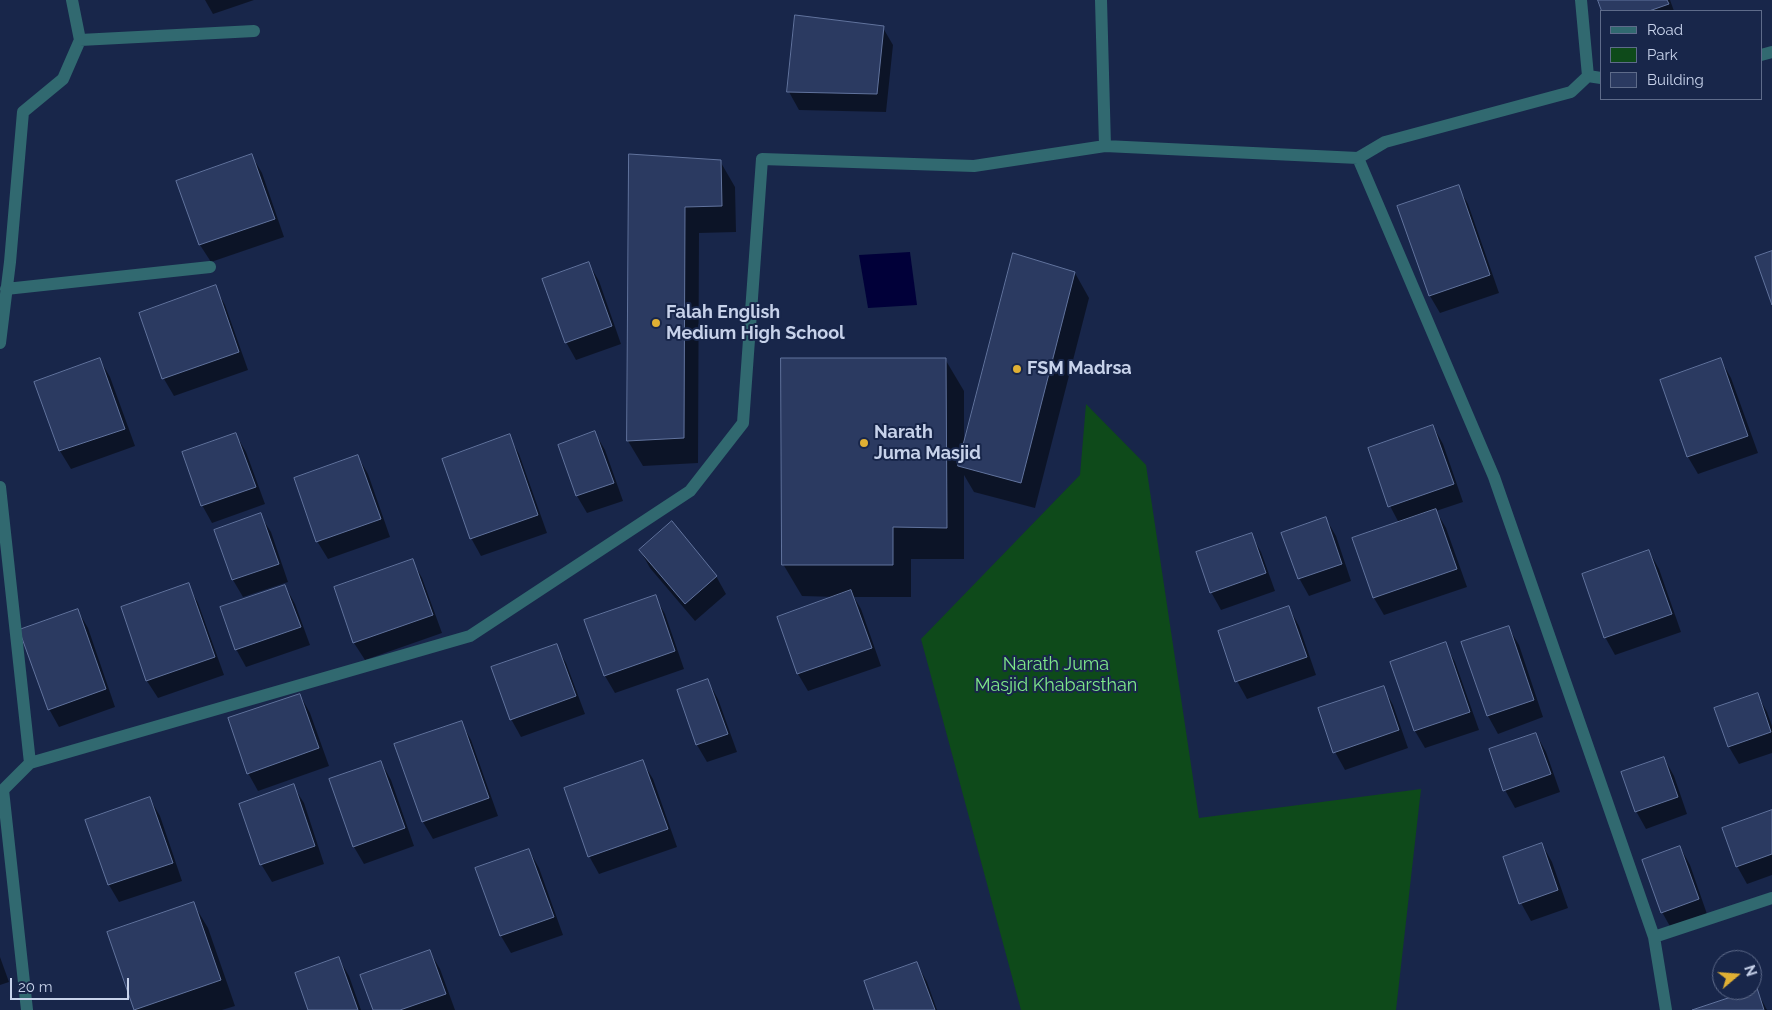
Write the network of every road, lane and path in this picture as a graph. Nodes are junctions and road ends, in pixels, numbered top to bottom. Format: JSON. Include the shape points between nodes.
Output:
{"nodes":[{"id":1,"x":72,"y":0,"type":"edge"},
{"id":2,"x":1101,"y":0,"type":"edge"},
{"id":3,"x":1581,"y":0,"type":"edge"},
{"id":4,"x":254,"y":30,"type":"dead end"},
{"id":5,"x":80,"y":40,"type":"junction"},
{"id":6,"x":1588,"y":76,"type":"junction"},
{"id":7,"x":1600,"y":78,"type":"edge"},
{"id":8,"x":1105,"y":146,"type":"junction"},
{"id":9,"x":1358,"y":158,"type":"junction"},
{"id":10,"x":210,"y":267,"type":"dead end"},
{"id":11,"x":6,"y":289,"type":"junction"},
{"id":12,"x":0,"y":343,"type":"edge"},
{"id":13,"x":0,"y":488,"type":"edge"},
{"id":14,"x":30,"y":763,"type":"junction"},
{"id":15,"x":1,"y":791,"type":"edge"},
{"id":16,"x":1772,"y":898,"type":"edge"},
{"id":17,"x":1654,"y":937,"type":"junction"},
{"id":18,"x":27,"y":1010,"type":"edge"},
{"id":19,"x":1666,"y":1010,"type":"edge"}],
"edges":[{"from":1,"to":5,"type":"street"},
{"from":2,"to":8,"type":"street"},
{"from":3,"to":6,"type":"street"},
{"from":4,"to":5,"type":"street"},
{"from":5,"to":11,"type":"street","via":[[63,79],[23,112]]},
{"from":6,"to":7,"type":"street"},
{"from":6,"to":9,"type":"street","via":[[1571,92],[1385,142]]},
{"from":8,"to":9,"type":"street"},
{"from":8,"to":14,"type":"street","via":[[974,166],[762,159],[743,423],[690,491],[470,636]]},
{"from":9,"to":17,"type":"street","via":[[1494,477]]},
{"from":10,"to":11,"type":"street"},
{"from":11,"to":12,"type":"street"},
{"from":13,"to":14,"type":"street"},
{"from":14,"to":15,"type":"street"},
{"from":15,"to":18,"type":"street"},
{"from":16,"to":17,"type":"street"},
{"from":17,"to":19,"type":"street"}]}
